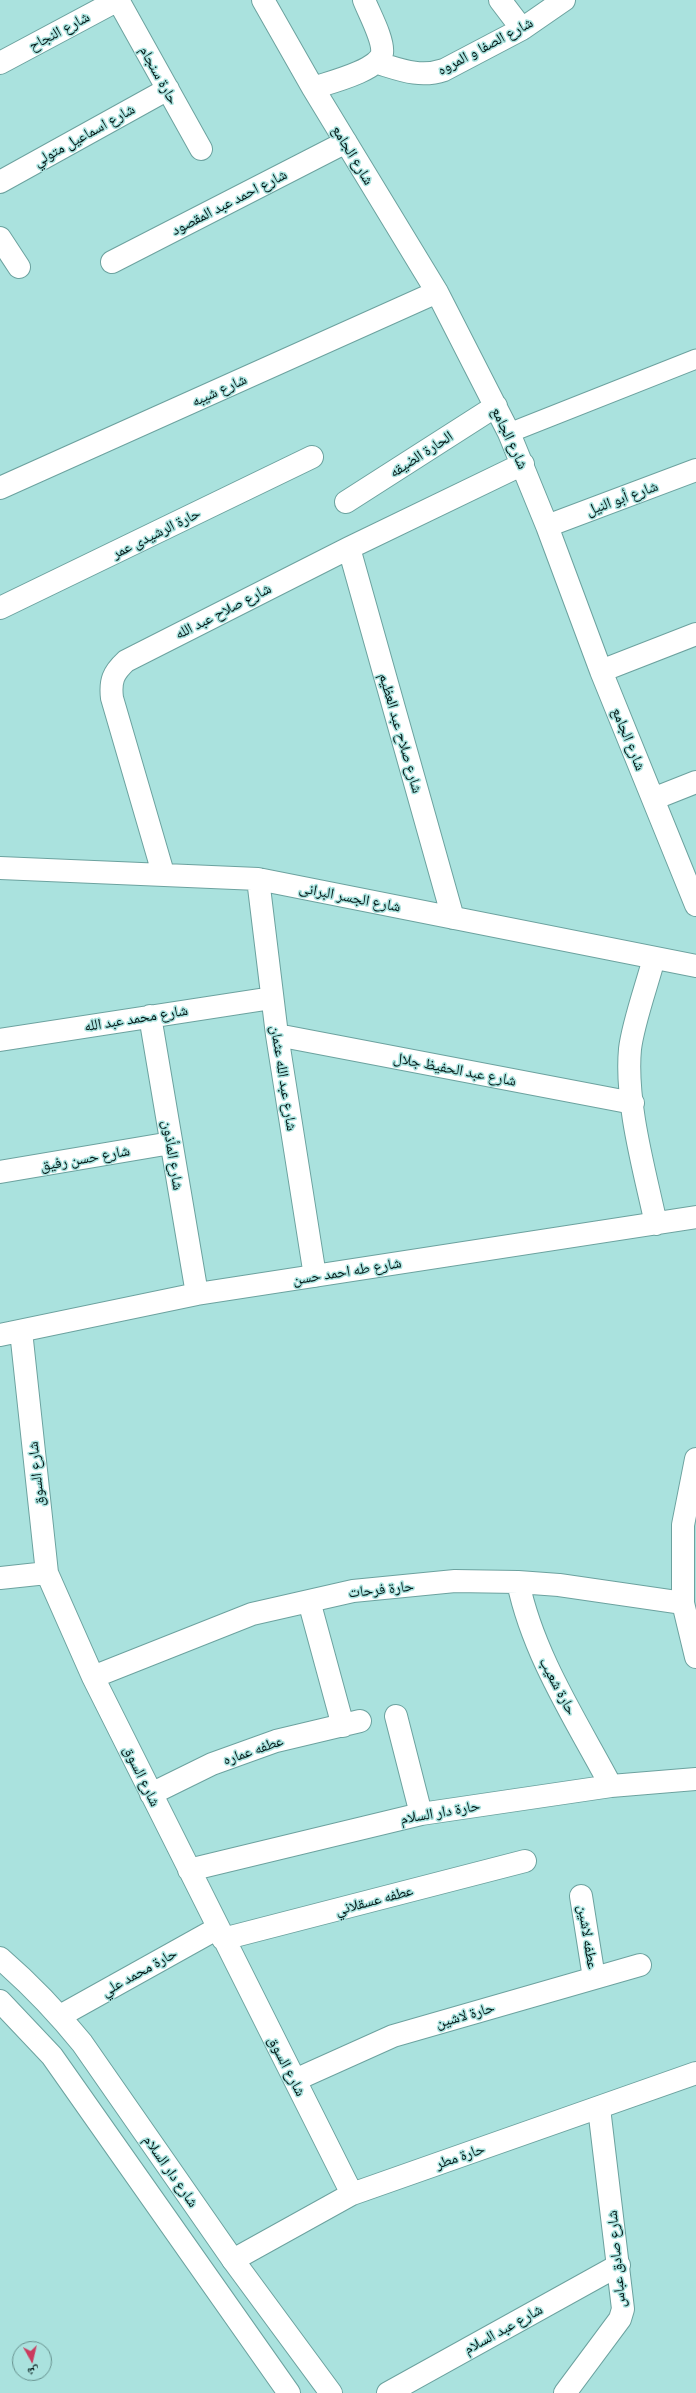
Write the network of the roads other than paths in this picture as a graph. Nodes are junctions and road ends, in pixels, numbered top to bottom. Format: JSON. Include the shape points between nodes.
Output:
{"nodes":[{"id":1,"x":118,"y":0,"type":"edge"},
{"id":2,"x":263,"y":0,"type":"edge"},
{"id":3,"x":364,"y":0,"type":"edge"},
{"id":4,"x":500,"y":0,"type":"edge"},
{"id":5,"x":564,"y":0,"type":"edge"},
{"id":6,"x":522,"y":29,"type":"junction"},
{"id":7,"x":378,"y":62,"type":"junction"},
{"id":8,"x":0,"y":63,"type":"edge"},
{"id":9,"x":312,"y":88,"type":"junction"},
{"id":10,"x":168,"y":89,"type":"junction"},
{"id":11,"x":346,"y":142,"type":"junction"},
{"id":12,"x":201,"y":149,"type":"dead end"},
{"id":13,"x":0,"y":182,"type":"edge"},
{"id":14,"x":0,"y":238,"type":"edge"},
{"id":15,"x":112,"y":262,"type":"dead end"},
{"id":16,"x":19,"y":267,"type":"dead end"},
{"id":17,"x":437,"y":292,"type":"junction"},
{"id":18,"x":696,"y":359,"type":"edge"},
{"id":19,"x":496,"y":406,"type":"junction"},
{"id":20,"x":509,"y":433,"type":"junction"},
{"id":21,"x":312,"y":457,"type":"dead end"},
{"id":22,"x":523,"y":464,"type":"junction"},
{"id":23,"x":696,"y":470,"type":"edge"},
{"id":24,"x":0,"y":488,"type":"edge"},
{"id":25,"x":346,"y":502,"type":"dead end"},
{"id":26,"x":547,"y":526,"type":"junction"},
{"id":27,"x":349,"y":548,"type":"junction"},
{"id":28,"x":0,"y":608,"type":"edge"},
{"id":29,"x":696,"y":634,"type":"edge"},
{"id":30,"x":602,"y":671,"type":"junction"},
{"id":31,"x":696,"y":782,"type":"edge"},
{"id":32,"x":653,"y":799,"type":"junction"},
{"id":33,"x":0,"y":868,"type":"edge"},
{"id":34,"x":163,"y":873,"type":"junction"},
{"id":35,"x":258,"y":879,"type":"junction"},
{"id":36,"x":696,"y":905,"type":"edge"},
{"id":37,"x":453,"y":918,"type":"junction"},
{"id":38,"x":654,"y":958,"type":"junction"},
{"id":39,"x":696,"y":966,"type":"edge"},
{"id":40,"x":272,"y":998,"type":"junction"},
{"id":41,"x":150,"y":1016,"type":"junction"},
{"id":42,"x":276,"y":1035,"type":"junction"},
{"id":43,"x":0,"y":1040,"type":"edge"},
{"id":44,"x":632,"y":1103,"type":"junction"},
{"id":45,"x":171,"y":1143,"type":"junction"},
{"id":46,"x":0,"y":1172,"type":"edge"},
{"id":47,"x":696,"y":1217,"type":"edge"},
{"id":48,"x":656,"y":1224,"type":"junction"},
{"id":49,"x":314,"y":1276,"type":"junction"},
{"id":50,"x":197,"y":1294,"type":"junction"},
{"id":51,"x":10,"y":1333,"type":"edge"},
{"id":52,"x":696,"y":1459,"type":"edge"},
{"id":53,"x":47,"y":1573,"type":"junction"},
{"id":54,"x":0,"y":1578,"type":"edge"},
{"id":55,"x":518,"y":1582,"type":"junction"},
{"id":56,"x":309,"y":1601,"type":"junction"},
{"id":57,"x":683,"y":1603,"type":"junction"},
{"id":58,"x":696,"y":1657,"type":"edge"},
{"id":59,"x":92,"y":1677,"type":"junction"},
{"id":60,"x":396,"y":1716,"type":"dead end"},
{"id":61,"x":696,"y":1779,"type":"edge"},
{"id":62,"x":610,"y":1786,"type":"junction"},
{"id":63,"x":151,"y":1794,"type":"junction"},
{"id":64,"x":421,"y":1814,"type":"junction"},
{"id":65,"x":525,"y":1861,"type":"dead end"},
{"id":66,"x":189,"y":1870,"type":"junction"},
{"id":67,"x":581,"y":1896,"type":"dead end"},
{"id":68,"x":221,"y":1934,"type":"junction"},
{"id":69,"x":0,"y":1958,"type":"edge"},
{"id":70,"x":640,"y":1965,"type":"dead end"},
{"id":71,"x":594,"y":1978,"type":"junction"},
{"id":72,"x":0,"y":2001,"type":"edge"},
{"id":73,"x":60,"y":2016,"type":"junction"},
{"id":74,"x":696,"y":2073,"type":"edge"},
{"id":75,"x":295,"y":2080,"type":"junction"},
{"id":76,"x":599,"y":2108,"type":"junction"},
{"id":77,"x":352,"y":2194,"type":"junction"},
{"id":78,"x":234,"y":2260,"type":"junction"},
{"id":79,"x":619,"y":2265,"type":"junction"},
{"id":80,"x":289,"y":2393,"type":"edge"},
{"id":81,"x":331,"y":2393,"type":"edge"},
{"id":82,"x":388,"y":2393,"type":"edge"},
{"id":83,"x":565,"y":2393,"type":"edge"}],
"edges":[{"from":1,"to":8,"type":"street","name":"شارع النجاح"},
{"from":1,"to":10,"type":"street","name":"حارة سنجام"},
{"from":2,"to":9,"type":"street","name":"شارع الجامع"},
{"from":3,"to":7,"type":"street","via":[[381,43],[382,53]]},
{"from":4,"to":6,"type":"street"},
{"from":5,"to":6,"type":"street","name":"شارع الصفا و المروه"},
{"from":6,"to":7,"type":"street","name":"شارع الصفا و المروه","via":[[444,70],[431,74],[417,75]]},
{"from":7,"to":9,"type":"street","via":[[369,68]]},
{"from":9,"to":11,"type":"street","name":"شارع الجامع"},
{"from":10,"to":12,"type":"street","name":"حارة سنجام"},
{"from":10,"to":13,"type":"street","name":"شارع اسماعيل متولي"},
{"from":11,"to":15,"type":"street","name":"شارع احمد عبد المقصود"},
{"from":11,"to":17,"type":"street","name":"شارع الجامع"},
{"from":14,"to":16,"type":"street"},
{"from":17,"to":19,"type":"street","name":"شارع الجامع"},
{"from":17,"to":24,"type":"street","name":"شارع شيبه"},
{"from":18,"to":20,"type":"lane"},
{"from":19,"to":20,"type":"street","name":"شارع الجامع"},
{"from":19,"to":25,"type":"street","name":"الحارة الضيقه"},
{"from":20,"to":22,"type":"street","name":"شارع الجامع"},
{"from":21,"to":28,"type":"street","name":"حارة الرشيدى عمر"},
{"from":22,"to":26,"type":"street","name":"شارع الجامع"},
{"from":22,"to":27,"type":"street","name":"شارع صلاح عبد الله"},
{"from":23,"to":26,"type":"street","name":"شارع أبو النيل"},
{"from":26,"to":30,"type":"street","name":"شارع الجامع"},
{"from":27,"to":34,"type":"street","name":"شارع صلاح عبد الله","via":[[126,661],[116,670],[110,684],[112,698]]},
{"from":27,"to":37,"type":"street","name":"شارع صلاح عبد العظيم"},
{"from":29,"to":30,"type":"street"},
{"from":30,"to":32,"type":"street","name":"شارع الجامع"},
{"from":31,"to":32,"type":"street"},
{"from":32,"to":36,"type":"street","name":"شارع الجامع"},
{"from":33,"to":34,"type":"street","name":"شارع الجسر البرانى"},
{"from":34,"to":35,"type":"street","name":"شارع الجسر البرانى"},
{"from":35,"to":37,"type":"street","name":"شارع الجسر البرانى"},
{"from":35,"to":40,"type":"street","name":"شارع عبد الله عثمان"},
{"from":37,"to":38,"type":"street","name":"شارع الجسر البرانى"},
{"from":38,"to":39,"type":"street","name":"شارع الجسر البرانى"},
{"from":38,"to":44,"type":"street","via":[[630,1049]]},
{"from":40,"to":41,"type":"street","name":"شارع محمد عبد الله"},
{"from":40,"to":42,"type":"street","name":"شارع عبد الله عثمان"},
{"from":41,"to":43,"type":"street","name":"شارع محمد عبد الله"},
{"from":41,"to":45,"type":"street","name":"شارع المأذون"},
{"from":42,"to":44,"type":"street","name":"شارع عبد الحفيظ جلال"},
{"from":42,"to":49,"type":"street","name":"شارع عبد الله عثمان"},
{"from":44,"to":48,"type":"street"},
{"from":45,"to":46,"type":"street","name":"شارع حسن رفيق"},
{"from":45,"to":50,"type":"street","name":"شارع المأذون"},
{"from":47,"to":48,"type":"street","name":"شارع طه احمد حسن"},
{"from":48,"to":49,"type":"street","name":"شارع طه احمد حسن"},
{"from":49,"to":50,"type":"street","name":"شارع طه احمد حسن"},
{"from":50,"to":51,"type":"street","name":"شارع طه احمد حسن"},
{"from":51,"to":53,"type":"street","name":"شارع السوق"},
{"from":52,"to":57,"type":"street","via":[[682,1525]]},
{"from":53,"to":54,"type":"street"},
{"from":53,"to":59,"type":"street","name":"شارع السوق"},
{"from":55,"to":56,"type":"street","name":"حارة فرحات","via":[[455,1582],[352,1591]]},
{"from":55,"to":57,"type":"street","name":"حارة فرحات","via":[[559,1585]]},
{"from":55,"to":62,"type":"street","name":"حارة شعيب","via":[[533,1637]]},
{"from":56,"to":59,"type":"street","name":"حارة فرحات","via":[[252,1614]]},
{"from":56,"to":63,"type":"street","name":"عطفه عماره","via":[[352,1724],[276,1741],[212,1764]]},
{"from":57,"to":58,"type":"street"},
{"from":59,"to":63,"type":"street","name":"شارع السوق"},
{"from":60,"to":64,"type":"street"},
{"from":61,"to":62,"type":"street","name":"حارة دار السلام"},
{"from":62,"to":64,"type":"street","name":"حارة دار السلام"},
{"from":63,"to":66,"type":"street","name":"شارع السوق"},
{"from":64,"to":66,"type":"street","name":"حارة دار السلام"},
{"from":65,"to":68,"type":"street","name":"عطفه عسقلاني"},
{"from":66,"to":68,"type":"street","name":"شارع السوق"},
{"from":67,"to":71,"type":"street","name":"عطفه لاشين"},
{"from":68,"to":73,"type":"street","name":"حارة محمد علي"},
{"from":68,"to":75,"type":"street","name":"شارع السوق"},
{"from":69,"to":73,"type":"street","name":"شارع دار السلام"},
{"from":70,"to":71,"type":"street","name":"حارة لاشين"},
{"from":71,"to":75,"type":"street","name":"حارة لاشين","via":[[393,2036]]},
{"from":72,"to":80,"type":"street","name":"شارع دار السلام","via":[[52,2056]]},
{"from":73,"to":78,"type":"street","name":"شارع دار السلام","via":[[82,2043]]},
{"from":74,"to":76,"type":"street","name":"حارة مطر"},
{"from":75,"to":77,"type":"street","name":"شارع السوق"},
{"from":76,"to":77,"type":"street","name":"حارة مطر"},
{"from":76,"to":79,"type":"street","name":"شارع صادق عباس"},
{"from":77,"to":78,"type":"street","name":"حارة مطر"},
{"from":78,"to":81,"type":"street","name":"شارع دار السلام"},
{"from":79,"to":82,"type":"street","name":"شارع عبد السلام"},
{"from":79,"to":83,"type":"street","name":"شارع صادق عباس","via":[[623,2299],[620,2319]]}]}
